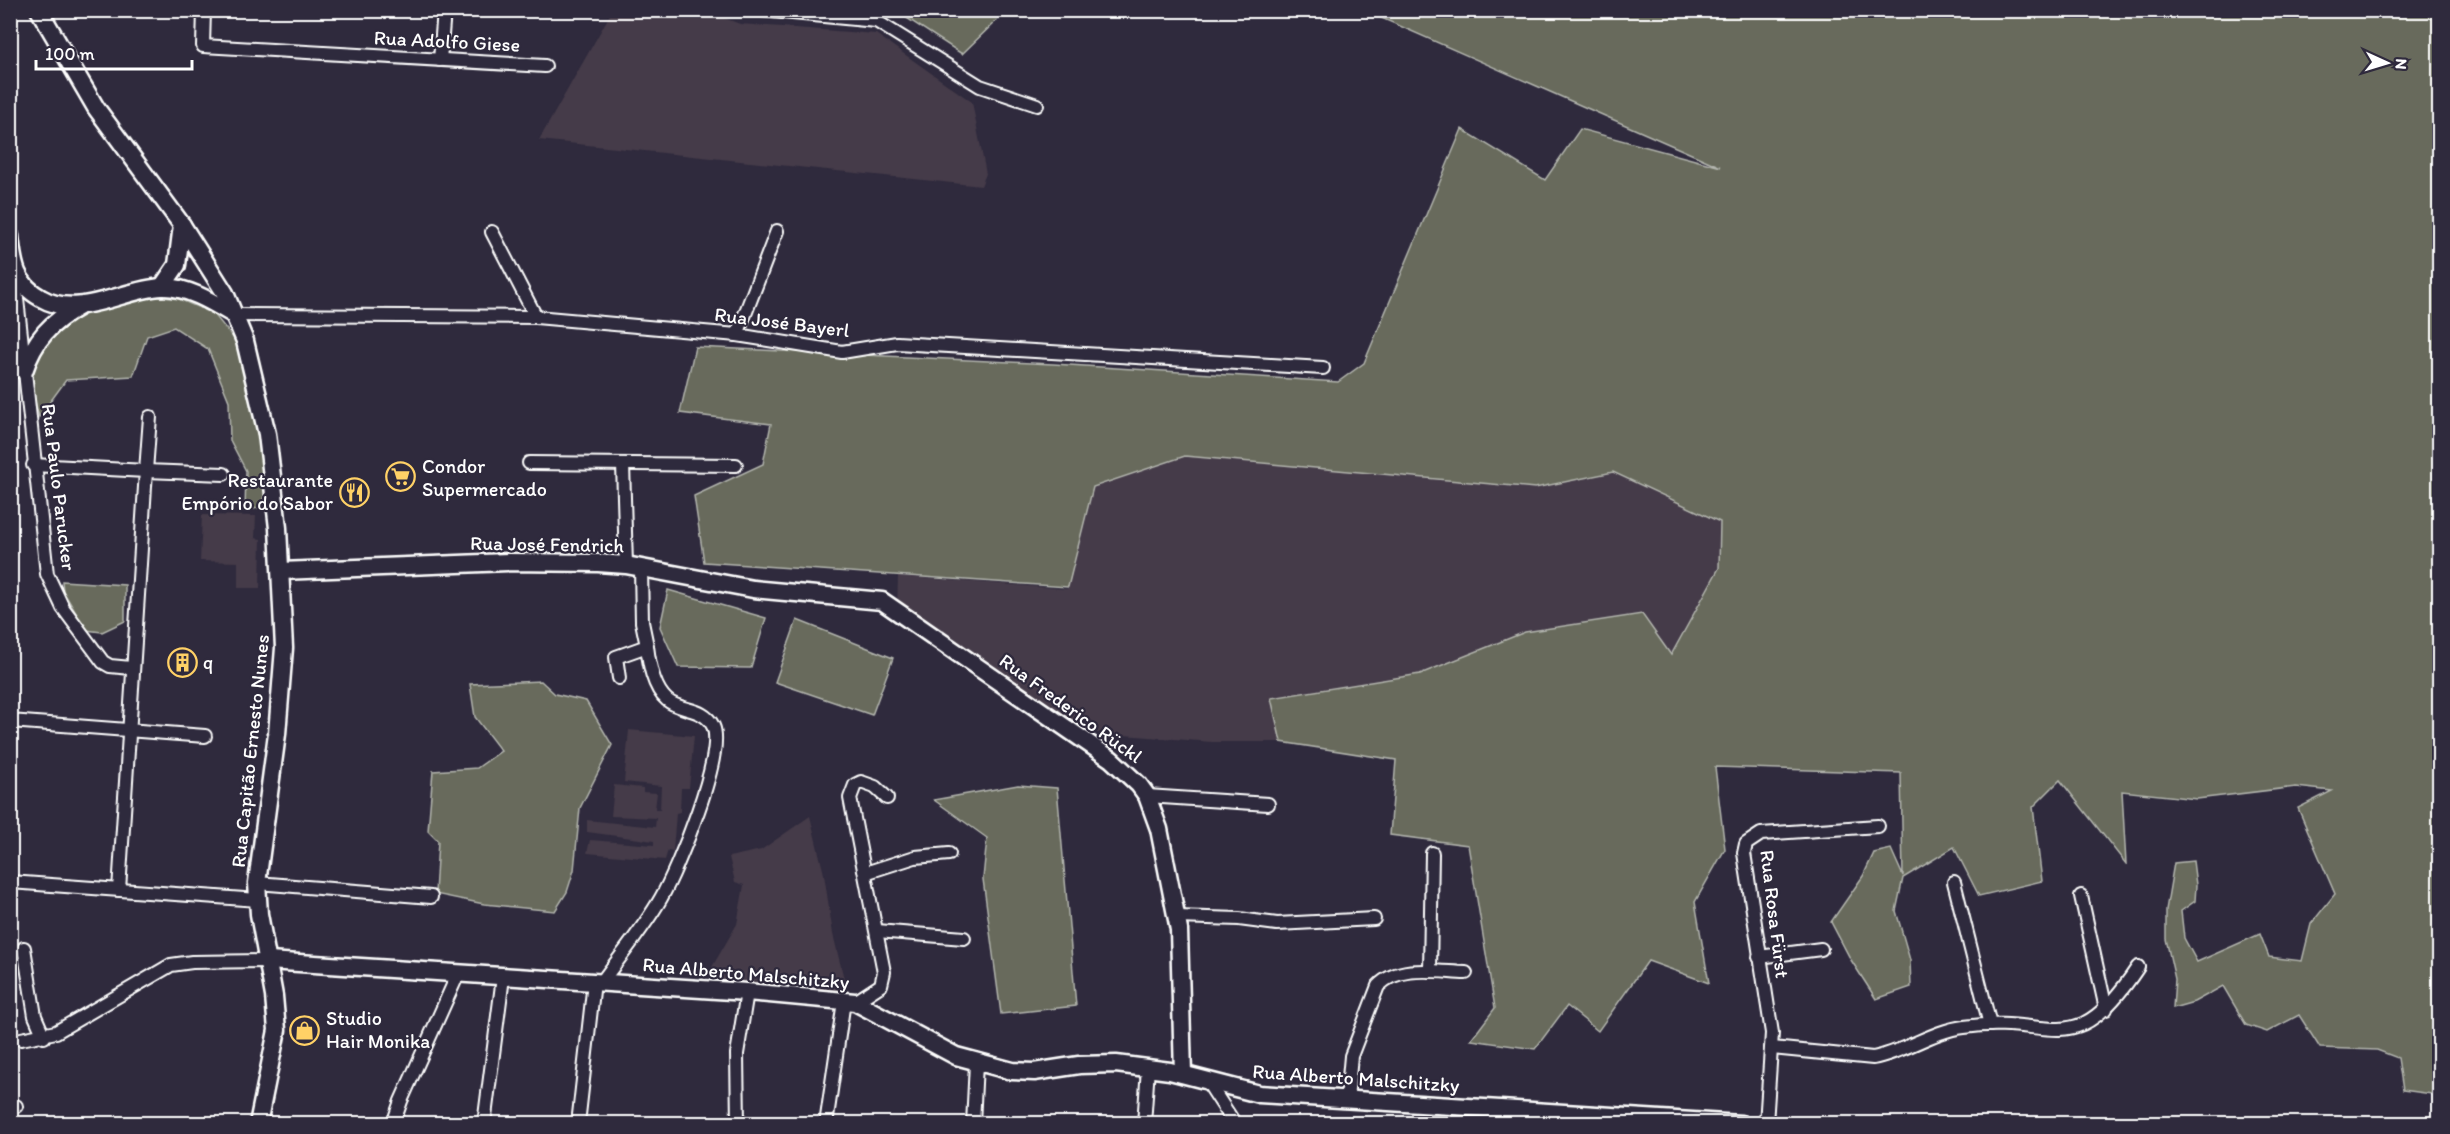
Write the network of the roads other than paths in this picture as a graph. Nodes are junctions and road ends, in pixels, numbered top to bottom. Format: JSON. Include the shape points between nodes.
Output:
{"nodes":[{"id":1,"x":39,"y":10,"type":"edge"},
{"id":2,"x":204,"y":10,"type":"edge"},
{"id":3,"x":444,"y":10,"type":"edge"},
{"id":4,"x":761,"y":10,"type":"edge"},
{"id":5,"x":440,"y":60,"type":"junction"},
{"id":6,"x":545,"y":66,"type":"dead end"},
{"id":7,"x":1037,"y":105,"type":"dead end"},
{"id":8,"x":182,"y":225,"type":"junction"},
{"id":9,"x":777,"y":231,"type":"dead end"},
{"id":10,"x":492,"y":232,"type":"dead end"},
{"id":11,"x":10,"y":236,"type":"edge"},
{"id":12,"x":14,"y":266,"type":"junction"},
{"id":13,"x":162,"y":287,"type":"junction"},
{"id":14,"x":83,"y":305,"type":"junction"},
{"id":15,"x":234,"y":315,"type":"junction"},
{"id":16,"x":536,"y":317,"type":"junction"},
{"id":17,"x":737,"y":335,"type":"junction"},
{"id":18,"x":1323,"y":368,"type":"dead end"},
{"id":19,"x":17,"y":371,"type":"edge"},
{"id":20,"x":150,"y":417,"type":"dead end"},
{"id":21,"x":529,"y":462,"type":"dead end"},
{"id":22,"x":623,"y":464,"type":"junction"},
{"id":23,"x":33,"y":465,"type":"junction"},
{"id":24,"x":736,"y":465,"type":"dead end"},
{"id":25,"x":146,"y":471,"type":"junction"},
{"id":26,"x":224,"y":474,"type":"dead end"},
{"id":27,"x":633,"y":566,"type":"junction"},
{"id":28,"x":281,"y":571,"type":"junction"},
{"id":29,"x":882,"y":601,"type":"joint"},
{"id":30,"x":647,"y":646,"type":"junction"},
{"id":31,"x":131,"y":668,"type":"junction"},
{"id":32,"x":619,"y":678,"type":"dead end"},
{"id":33,"x":10,"y":721,"type":"edge"},
{"id":34,"x":129,"y":730,"type":"junction"},
{"id":35,"x":205,"y":736,"type":"dead end"},
{"id":36,"x":1147,"y":796,"type":"junction"},
{"id":37,"x":886,"y":798,"type":"dead end"},
{"id":38,"x":1268,"y":804,"type":"dead end"},
{"id":39,"x":1878,"y":826,"type":"dead end"},
{"id":40,"x":1432,"y":853,"type":"dead end"},
{"id":41,"x":950,"y":854,"type":"dead end"},
{"id":42,"x":865,"y":873,"type":"junction"},
{"id":43,"x":10,"y":882,"type":"edge"},
{"id":44,"x":1954,"y":882,"type":"dead end"},
{"id":45,"x":257,"y":883,"type":"junction"},
{"id":46,"x":119,"y":890,"type":"junction"},
{"id":47,"x":2081,"y":896,"type":"dead end"},
{"id":48,"x":431,"y":897,"type":"dead end"},
{"id":49,"x":258,"y":900,"type":"junction"},
{"id":50,"x":1178,"y":917,"type":"junction"},
{"id":51,"x":1374,"y":919,"type":"dead end"},
{"id":52,"x":877,"y":931,"type":"junction"},
{"id":53,"x":964,"y":938,"type":"dead end"},
{"id":54,"x":24,"y":948,"type":"dead end"},
{"id":55,"x":1821,"y":949,"type":"dead end"},
{"id":56,"x":1759,"y":957,"type":"junction"},
{"id":57,"x":268,"y":961,"type":"junction"},
{"id":58,"x":2139,"y":967,"type":"dead end"},
{"id":59,"x":1430,"y":971,"type":"junction"},
{"id":60,"x":1466,"y":973,"type":"dead end"},
{"id":61,"x":458,"y":974,"type":"junction"},
{"id":62,"x":503,"y":977,"type":"junction"},
{"id":63,"x":598,"y":983,"type":"junction"},
{"id":64,"x":747,"y":992,"type":"junction"},
{"id":65,"x":849,"y":1002,"type":"junction"},
{"id":66,"x":2106,"y":1009,"type":"junction"},
{"id":67,"x":1990,"y":1025,"type":"junction"},
{"id":68,"x":44,"y":1037,"type":"junction"},
{"id":69,"x":21,"y":1040,"type":"dead end"},
{"id":70,"x":1772,"y":1048,"type":"junction"},
{"id":71,"x":976,"y":1063,"type":"junction"},
{"id":72,"x":1148,"y":1068,"type":"junction"},
{"id":73,"x":1183,"y":1074,"type":"junction"},
{"id":74,"x":1207,"y":1082,"type":"junction"},
{"id":75,"x":1347,"y":1100,"type":"junction"},
{"id":76,"x":579,"y":1115,"type":"dead end"},
{"id":77,"x":1583,"y":1118,"type":"edge"},
{"id":78,"x":258,"y":1124,"type":"edge"},
{"id":79,"x":393,"y":1124,"type":"edge"},
{"id":80,"x":484,"y":1124,"type":"edge"},
{"id":81,"x":738,"y":1124,"type":"edge"},
{"id":82,"x":826,"y":1124,"type":"edge"},
{"id":83,"x":973,"y":1124,"type":"edge"},
{"id":84,"x":1144,"y":1124,"type":"edge"},
{"id":85,"x":1234,"y":1124,"type":"edge"},
{"id":86,"x":1741,"y":1124,"type":"edge"},
{"id":87,"x":1766,"y":1124,"type":"edge"}],
"edges":[{"from":1,"to":8,"type":"street","name":"Rua Capitão Ernesto Nunes","via":[[96,108]]},
{"from":2,"to":5,"type":"street","name":"Rua Adolfo Giese","via":[[203,45]]},
{"from":3,"to":5,"type":"street"},
{"from":4,"to":7,"type":"street","via":[[876,21],[980,86]]},
{"from":5,"to":6,"type":"street","name":"Rua Adolfo Giese"},
{"from":8,"to":13,"type":"street","via":[[177,264]]},
{"from":8,"to":15,"type":"street","name":"Rua Capitão Ernesto Nunes","via":[[213,270]]},
{"from":9,"to":17,"type":"street"},
{"from":10,"to":16,"type":"street"},
{"from":11,"to":12,"type":"street","name":"Rua Paulo Parucker"},
{"from":12,"to":14,"type":"street","via":[[23,285],[39,297],[54,305]]},
{"from":12,"to":19,"type":"street","name":"Rua Paulo Parucker"},
{"from":13,"to":14,"type":"street"},
{"from":13,"to":15,"type":"street","via":[[206,299]]},
{"from":14,"to":19,"type":"street","via":[[41,336]]},
{"from":15,"to":16,"type":"street","name":"Rua José Bayerl"},
{"from":15,"to":28,"type":"street","name":"Rua Capitão Ernesto Nunes","via":[[254,374],[267,434]]},
{"from":16,"to":17,"type":"street","name":"Rua José Bayerl"},
{"from":17,"to":18,"type":"street","name":"Rua José Bayerl","via":[[842,352],[897,343]]},
{"from":19,"to":23,"type":"street","name":"Rua Paulo Parucker"},
{"from":20,"to":25,"type":"street"},
{"from":21,"to":22,"type":"street"},
{"from":22,"to":24,"type":"street"},
{"from":22,"to":27,"type":"street"},
{"from":23,"to":25,"type":"street"},
{"from":23,"to":31,"type":"street","name":"Rua Paulo Parucker","via":[[42,552],[51,586],[103,662]]},
{"from":25,"to":26,"type":"street"},
{"from":25,"to":31,"type":"street"},
{"from":27,"to":28,"type":"street","name":"Rua José Fendrich","via":[[508,562]]},
{"from":27,"to":29,"type":"street","name":"Rua José Fendrich","via":[[753,589]]},
{"from":27,"to":30,"type":"street"},
{"from":28,"to":45,"type":"street","name":"Rua Capitão Ernesto Nunes","via":[[284,668]]},
{"from":29,"to":36,"type":"street","name":"Rua Frederico Rückl","via":[[1111,759]]},
{"from":30,"to":32,"type":"street","via":[[616,657]]},
{"from":30,"to":63,"type":"street","via":[[659,691],[668,701],[698,711],[710,720],[717,743],[701,804],[673,872],[655,908]]},
{"from":31,"to":34,"type":"street"},
{"from":33,"to":34,"type":"street"},
{"from":34,"to":35,"type":"street"},
{"from":34,"to":46,"type":"street"},
{"from":36,"to":38,"type":"street"},
{"from":36,"to":50,"type":"street","name":"Rua Frederico Rückl","via":[[1159,829]]},
{"from":37,"to":42,"type":"street","via":[[868,783],[855,785],[852,791],[851,805]]},
{"from":39,"to":56,"type":"street","name":"Rua Rosa Fürst","via":[[1761,834],[1746,844],[1744,853]]},
{"from":40,"to":59,"type":"street"},
{"from":41,"to":42,"type":"street","via":[[915,857]]},
{"from":42,"to":52,"type":"street"},
{"from":43,"to":46,"type":"street"},
{"from":44,"to":67,"type":"street"},
{"from":45,"to":48,"type":"street"},
{"from":45,"to":49,"type":"street","name":"Rua Capitão Ernesto Nunes"},
{"from":46,"to":49,"type":"street"},
{"from":47,"to":66,"type":"street"},
{"from":49,"to":57,"type":"street","name":"Rua Capitão Ernesto Nunes"},
{"from":50,"to":51,"type":"street","via":[[1277,924]]},
{"from":50,"to":73,"type":"street","name":"Rua Frederico Rückl"},
{"from":52,"to":53,"type":"street"},
{"from":52,"to":65,"type":"street","via":[[883,981]]},
{"from":54,"to":68,"type":"street","via":[[35,1016]]},
{"from":55,"to":56,"type":"street"},
{"from":56,"to":70,"type":"street","name":"Rua Rosa Fürst"},
{"from":57,"to":61,"type":"street","name":"Rua Alberto Malschitzky"},
{"from":57,"to":68,"type":"street","via":[[171,965]]},
{"from":57,"to":78,"type":"street","name":"Rua Capitão Ernesto Nunes","via":[[277,1030]]},
{"from":58,"to":66,"type":"street"},
{"from":59,"to":60,"type":"street"},
{"from":59,"to":75,"type":"street","via":[[1398,973],[1378,986],[1351,1056]]},
{"from":61,"to":62,"type":"street","name":"Rua Alberto Malschitzky"},
{"from":61,"to":79,"type":"street"},
{"from":62,"to":63,"type":"street","name":"Rua Alberto Malschitzky"},
{"from":62,"to":80,"type":"street"},
{"from":63,"to":64,"type":"street","name":"Rua Alberto Malschitzky"},
{"from":63,"to":76,"type":"street"},
{"from":64,"to":65,"type":"street","name":"Rua Alberto Malschitzky"},
{"from":64,"to":81,"type":"street","via":[[737,1054]]},
{"from":65,"to":71,"type":"street","name":"Rua Alberto Malschitzky"},
{"from":65,"to":82,"type":"street"},
{"from":66,"to":67,"type":"street","via":[[2083,1026],[2068,1029]]},
{"from":67,"to":70,"type":"street","via":[[1951,1029],[1874,1058]]},
{"from":68,"to":69,"type":"street"},
{"from":70,"to":87,"type":"street","name":"Rua Rosa Fürst"},
{"from":71,"to":72,"type":"street","name":"Rua Alberto Malschitzky","via":[[1034,1072],[1103,1064]]},
{"from":71,"to":83,"type":"street"},
{"from":72,"to":73,"type":"street","name":"Rua Alberto Malschitzky"},
{"from":72,"to":84,"type":"street"},
{"from":73,"to":74,"type":"street","name":"Rua Alberto Malschitzky"},
{"from":74,"to":75,"type":"street","name":"Rua Alberto Malschitzky","via":[[1259,1094]]},
{"from":74,"to":85,"type":"street"},
{"from":75,"to":77,"type":"street","name":"Rua Alberto Malschitzky"},
{"from":77,"to":86,"type":"street","name":"Rua Alberto Malschitzky"}]}
